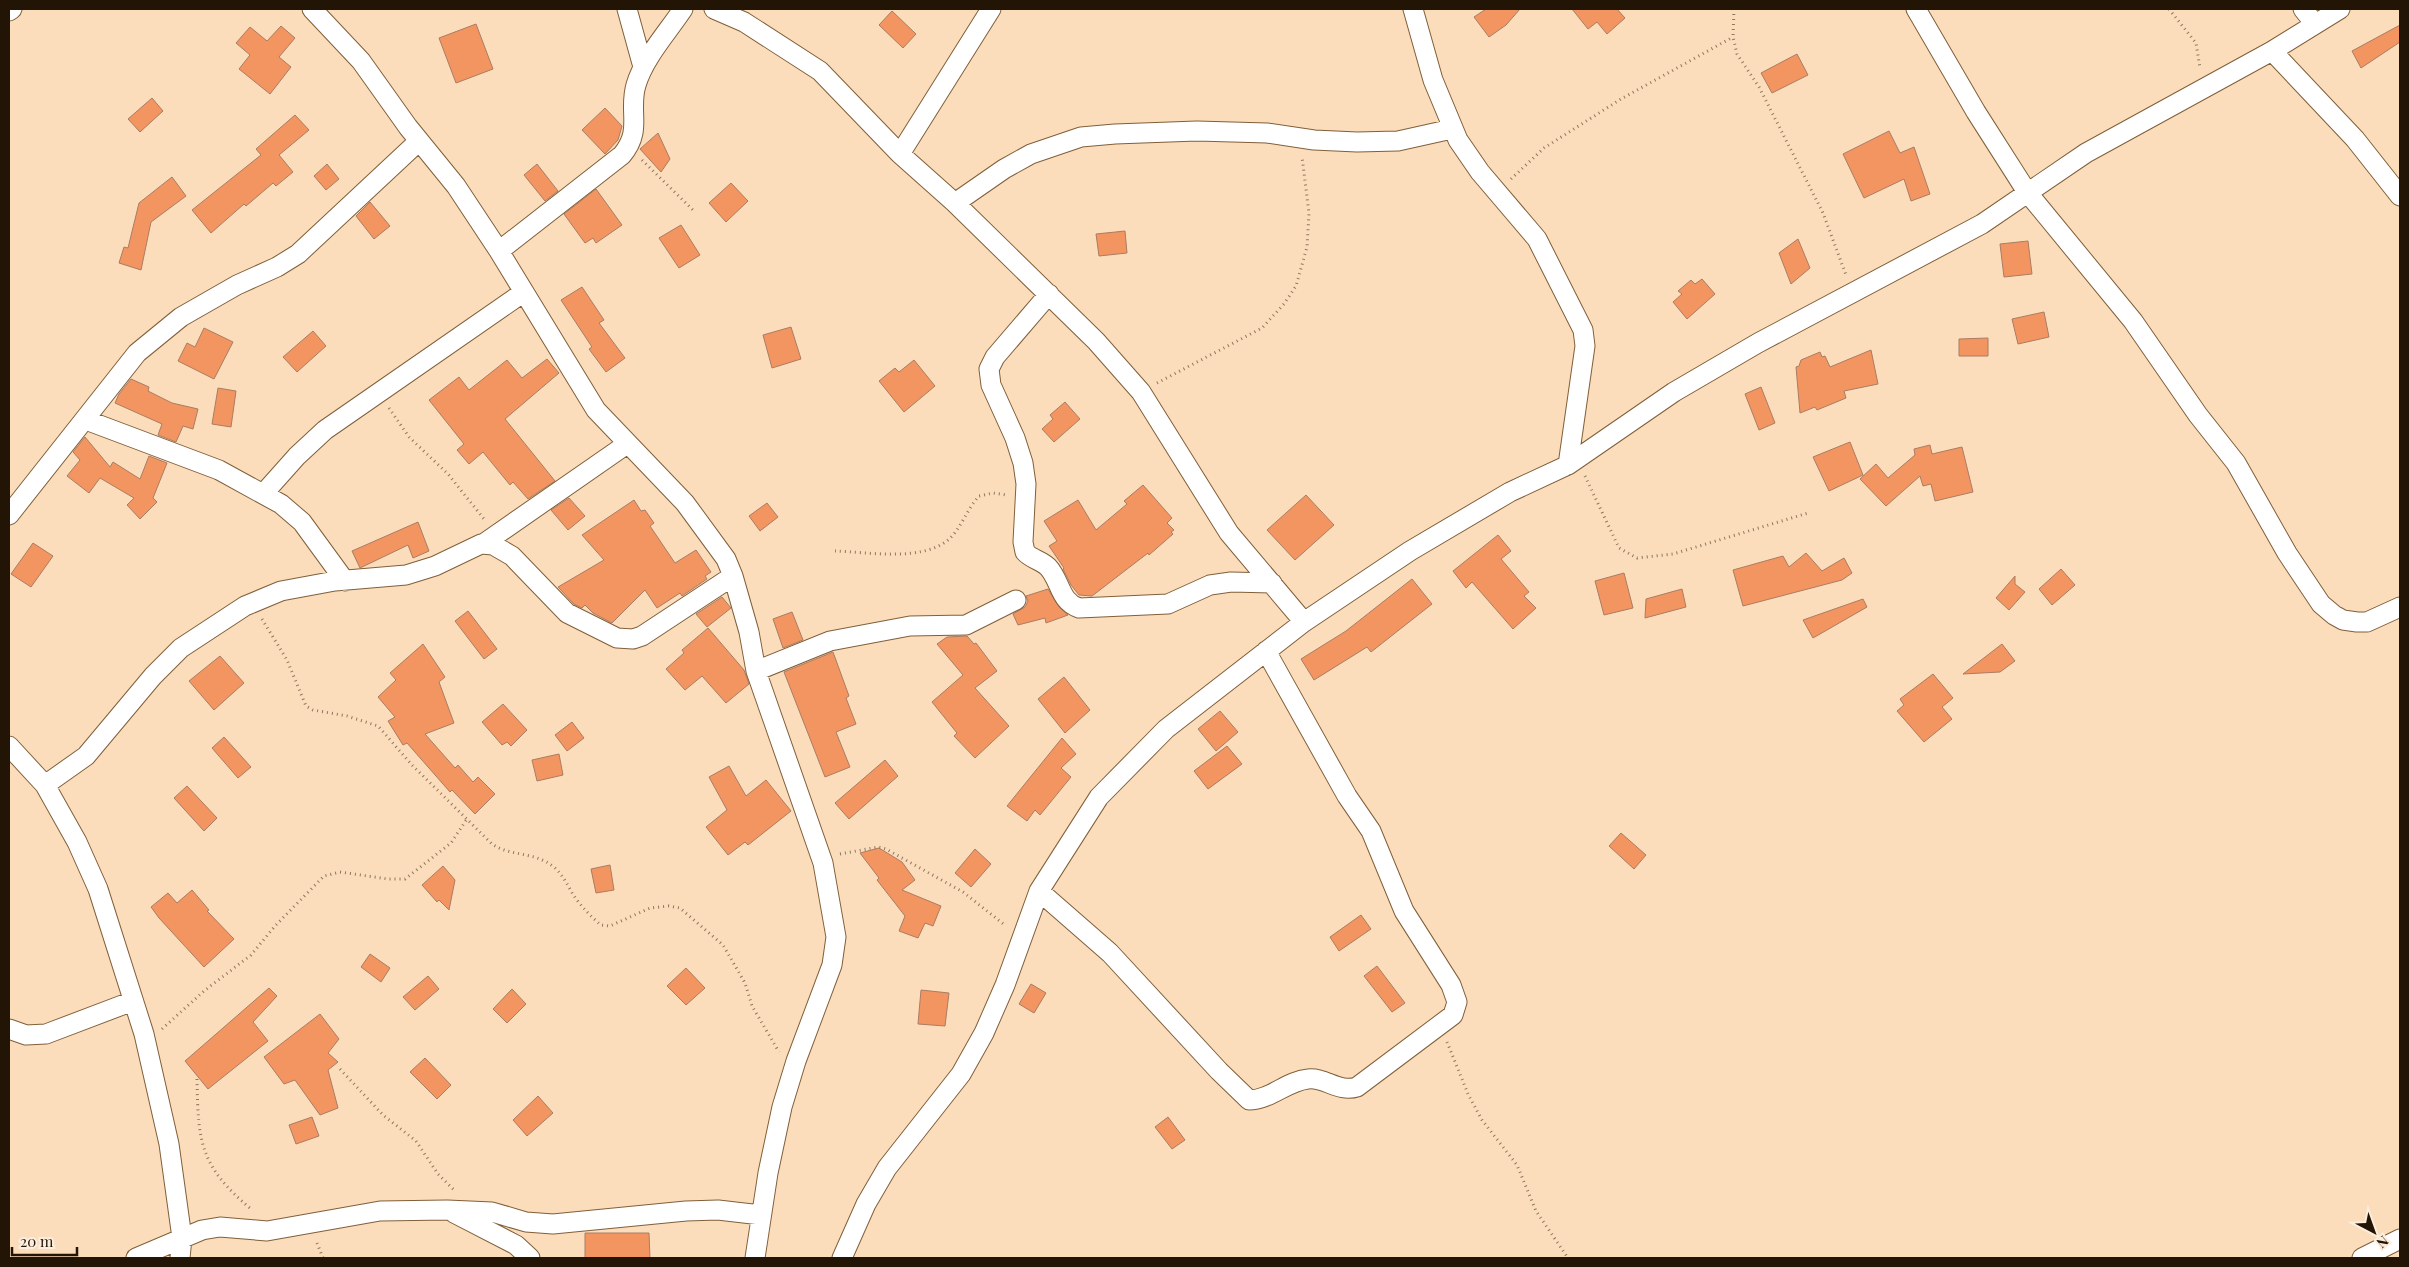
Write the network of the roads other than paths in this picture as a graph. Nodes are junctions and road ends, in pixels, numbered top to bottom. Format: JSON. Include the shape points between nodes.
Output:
{"nodes":[{"id":1,"x":12,"y":9,"type":"edge"},
{"id":2,"x":312,"y":9,"type":"edge"},
{"id":3,"x":627,"y":9,"type":"edge"},
{"id":4,"x":683,"y":9,"type":"edge"},
{"id":5,"x":714,"y":9,"type":"edge"},
{"id":6,"x":991,"y":9,"type":"edge"},
{"id":7,"x":1413,"y":9,"type":"edge"},
{"id":8,"x":1916,"y":9,"type":"edge"},
{"id":9,"x":2303,"y":9,"type":"edge"},
{"id":10,"x":2340,"y":9,"type":"edge"},
{"id":11,"x":9,"y":11,"type":"edge"},
{"id":12,"x":2315,"y":24,"type":"junction"},
{"id":13,"x":2272,"y":51,"type":"junction"},
{"id":14,"x":643,"y":67,"type":"junction"},
{"id":15,"x":1452,"y":129,"type":"junction"},
{"id":16,"x":419,"y":140,"type":"junction"},
{"id":17,"x":900,"y":154,"type":"junction"},
{"id":18,"x":2027,"y":192,"type":"junction"},
{"id":19,"x":2400,"y":196,"type":"edge"},
{"id":20,"x":955,"y":203,"type":"junction"},
{"id":21,"x":499,"y":251,"type":"junction"},
{"id":22,"x":524,"y":292,"type":"junction"},
{"id":23,"x":1049,"y":294,"type":"junction"},
{"id":24,"x":86,"y":420,"type":"junction"},
{"id":25,"x":627,"y":444,"type":"junction"},
{"id":26,"x":1573,"y":462,"type":"junction"},
{"id":27,"x":264,"y":494,"type":"junction"},
{"id":28,"x":9,"y":515,"type":"edge"},
{"id":29,"x":490,"y":540,"type":"junction"},
{"id":30,"x":733,"y":576,"type":"junction"},
{"id":31,"x":345,"y":581,"type":"junction"},
{"id":32,"x":1272,"y":583,"type":"junction"},
{"id":33,"x":1016,"y":600,"type":"dead end"},
{"id":34,"x":2400,"y":606,"type":"edge"},
{"id":35,"x":1304,"y":622,"type":"junction"},
{"id":36,"x":1266,"y":652,"type":"junction"},
{"id":37,"x":756,"y":671,"type":"junction"},
{"id":38,"x":9,"y":746,"type":"edge"},
{"id":39,"x":45,"y":785,"type":"junction"},
{"id":40,"x":1039,"y":890,"type":"junction"},
{"id":41,"x":133,"y":1001,"type":"junction"},
{"id":42,"x":9,"y":1029,"type":"edge"},
{"id":43,"x":447,"y":1210,"type":"junction"},
{"id":44,"x":761,"y":1215,"type":"junction"},
{"id":45,"x":182,"y":1238,"type":"junction"},
{"id":46,"x":2400,"y":1239,"type":"edge"},
{"id":47,"x":136,"y":1258,"type":"edge"},
{"id":48,"x":180,"y":1258,"type":"edge"},
{"id":49,"x":530,"y":1258,"type":"edge"},
{"id":50,"x":754,"y":1258,"type":"edge"},
{"id":51,"x":842,"y":1258,"type":"edge"},
{"id":52,"x":2362,"y":1258,"type":"edge"}],
"edges":[{"from":1,"to":11,"type":"street"},
{"from":2,"to":16,"type":"street","via":[[361,61]]},
{"from":3,"to":14,"type":"street"},
{"from":4,"to":14,"type":"street"},
{"from":5,"to":17,"type":"street","via":[[744,22],[820,71]]},
{"from":6,"to":17,"type":"street"},
{"from":7,"to":15,"type":"street"},
{"from":8,"to":18,"type":"street"},
{"from":9,"to":12,"type":"street"},
{"from":10,"to":12,"type":"street"},
{"from":12,"to":13,"type":"street"},
{"from":13,"to":18,"type":"street","via":[[2086,153]]},
{"from":13,"to":19,"type":"street","via":[[2355,139]]},
{"from":14,"to":21,"type":"street","via":[[634,96],[635,130],[629,147]]},
{"from":15,"to":20,"type":"street","via":[[1398,141],[1357,142],[1267,133],[1197,132],[1082,137],[1031,154]]},
{"from":15,"to":26,"type":"street","via":[[1480,172],[1537,239],[1583,330],[1585,346]]},
{"from":16,"to":21,"type":"street","via":[[456,186]]},
{"from":16,"to":24,"type":"street","via":[[298,254],[182,317],[137,352]]},
{"from":17,"to":20,"type":"street"},
{"from":18,"to":26,"type":"street","via":[[1982,224],[1758,343],[1674,392]]},
{"from":18,"to":34,"type":"street","via":[[2134,321],[2198,415],[2236,463],[2287,553],[2326,610],[2343,620],[2367,622]]},
{"from":20,"to":23,"type":"street"},
{"from":21,"to":22,"type":"street"},
{"from":22,"to":25,"type":"street","via":[[596,410]]},
{"from":22,"to":27,"type":"street","via":[[325,430]]},
{"from":23,"to":32,"type":"street","via":[[1142,392],[1229,533]]},
{"from":23,"to":32,"type":"street","via":[[995,357],[989,369],[991,385],[1023,464],[1026,484],[1025,552],[1047,566],[1063,596],[1079,608],[1168,604],[1210,585]]},
{"from":24,"to":27,"type":"street","via":[[219,470]]},
{"from":24,"to":28,"type":"street"},
{"from":25,"to":29,"type":"street"},
{"from":25,"to":30,"type":"street","via":[[706,528]]},
{"from":26,"to":35,"type":"street","via":[[1510,492],[1410,551]]},
{"from":27,"to":31,"type":"street","via":[[302,522]]},
{"from":29,"to":30,"type":"street","via":[[512,556],[567,613],[624,639],[642,636]]},
{"from":29,"to":31,"type":"street","via":[[435,566],[406,575]]},
{"from":30,"to":37,"type":"street"},
{"from":31,"to":39,"type":"street","via":[[281,591],[253,603],[196,637],[167,660],[86,756]]},
{"from":32,"to":35,"type":"street"},
{"from":33,"to":37,"type":"street","via":[[966,625],[910,626],[830,641]]},
{"from":35,"to":36,"type":"street"},
{"from":36,"to":40,"type":"street","via":[[1166,729],[1124,770],[1100,797]]},
{"from":36,"to":40,"type":"street","via":[[1347,796],[1371,831],[1404,911],[1451,985],[1457,1002],[1454,1015],[1357,1087],[1343,1089],[1308,1079],[1250,1100],[1219,1072],[1110,952]]},
{"from":37,"to":44,"type":"street","via":[[821,858],[836,937],[832,966],[782,1107]]},
{"from":38,"to":39,"type":"street"},
{"from":39,"to":41,"type":"street","via":[[77,842],[98,889]]},
{"from":40,"to":51,"type":"street","via":[[1005,985],[979,1041],[961,1074],[887,1168],[866,1204]]},
{"from":41,"to":42,"type":"street","via":[[46,1034],[26,1035]]},
{"from":41,"to":45,"type":"street","via":[[169,1144]]},
{"from":43,"to":44,"type":"street","via":[[492,1212],[526,1222],[553,1224],[694,1211]]},
{"from":43,"to":45,"type":"street","via":[[361,1212],[277,1230],[220,1227]]},
{"from":43,"to":49,"type":"street","via":[[516,1245]]},
{"from":44,"to":50,"type":"street"},
{"from":45,"to":47,"type":"street"},
{"from":45,"to":48,"type":"street"},
{"from":46,"to":52,"type":"street"}]}
